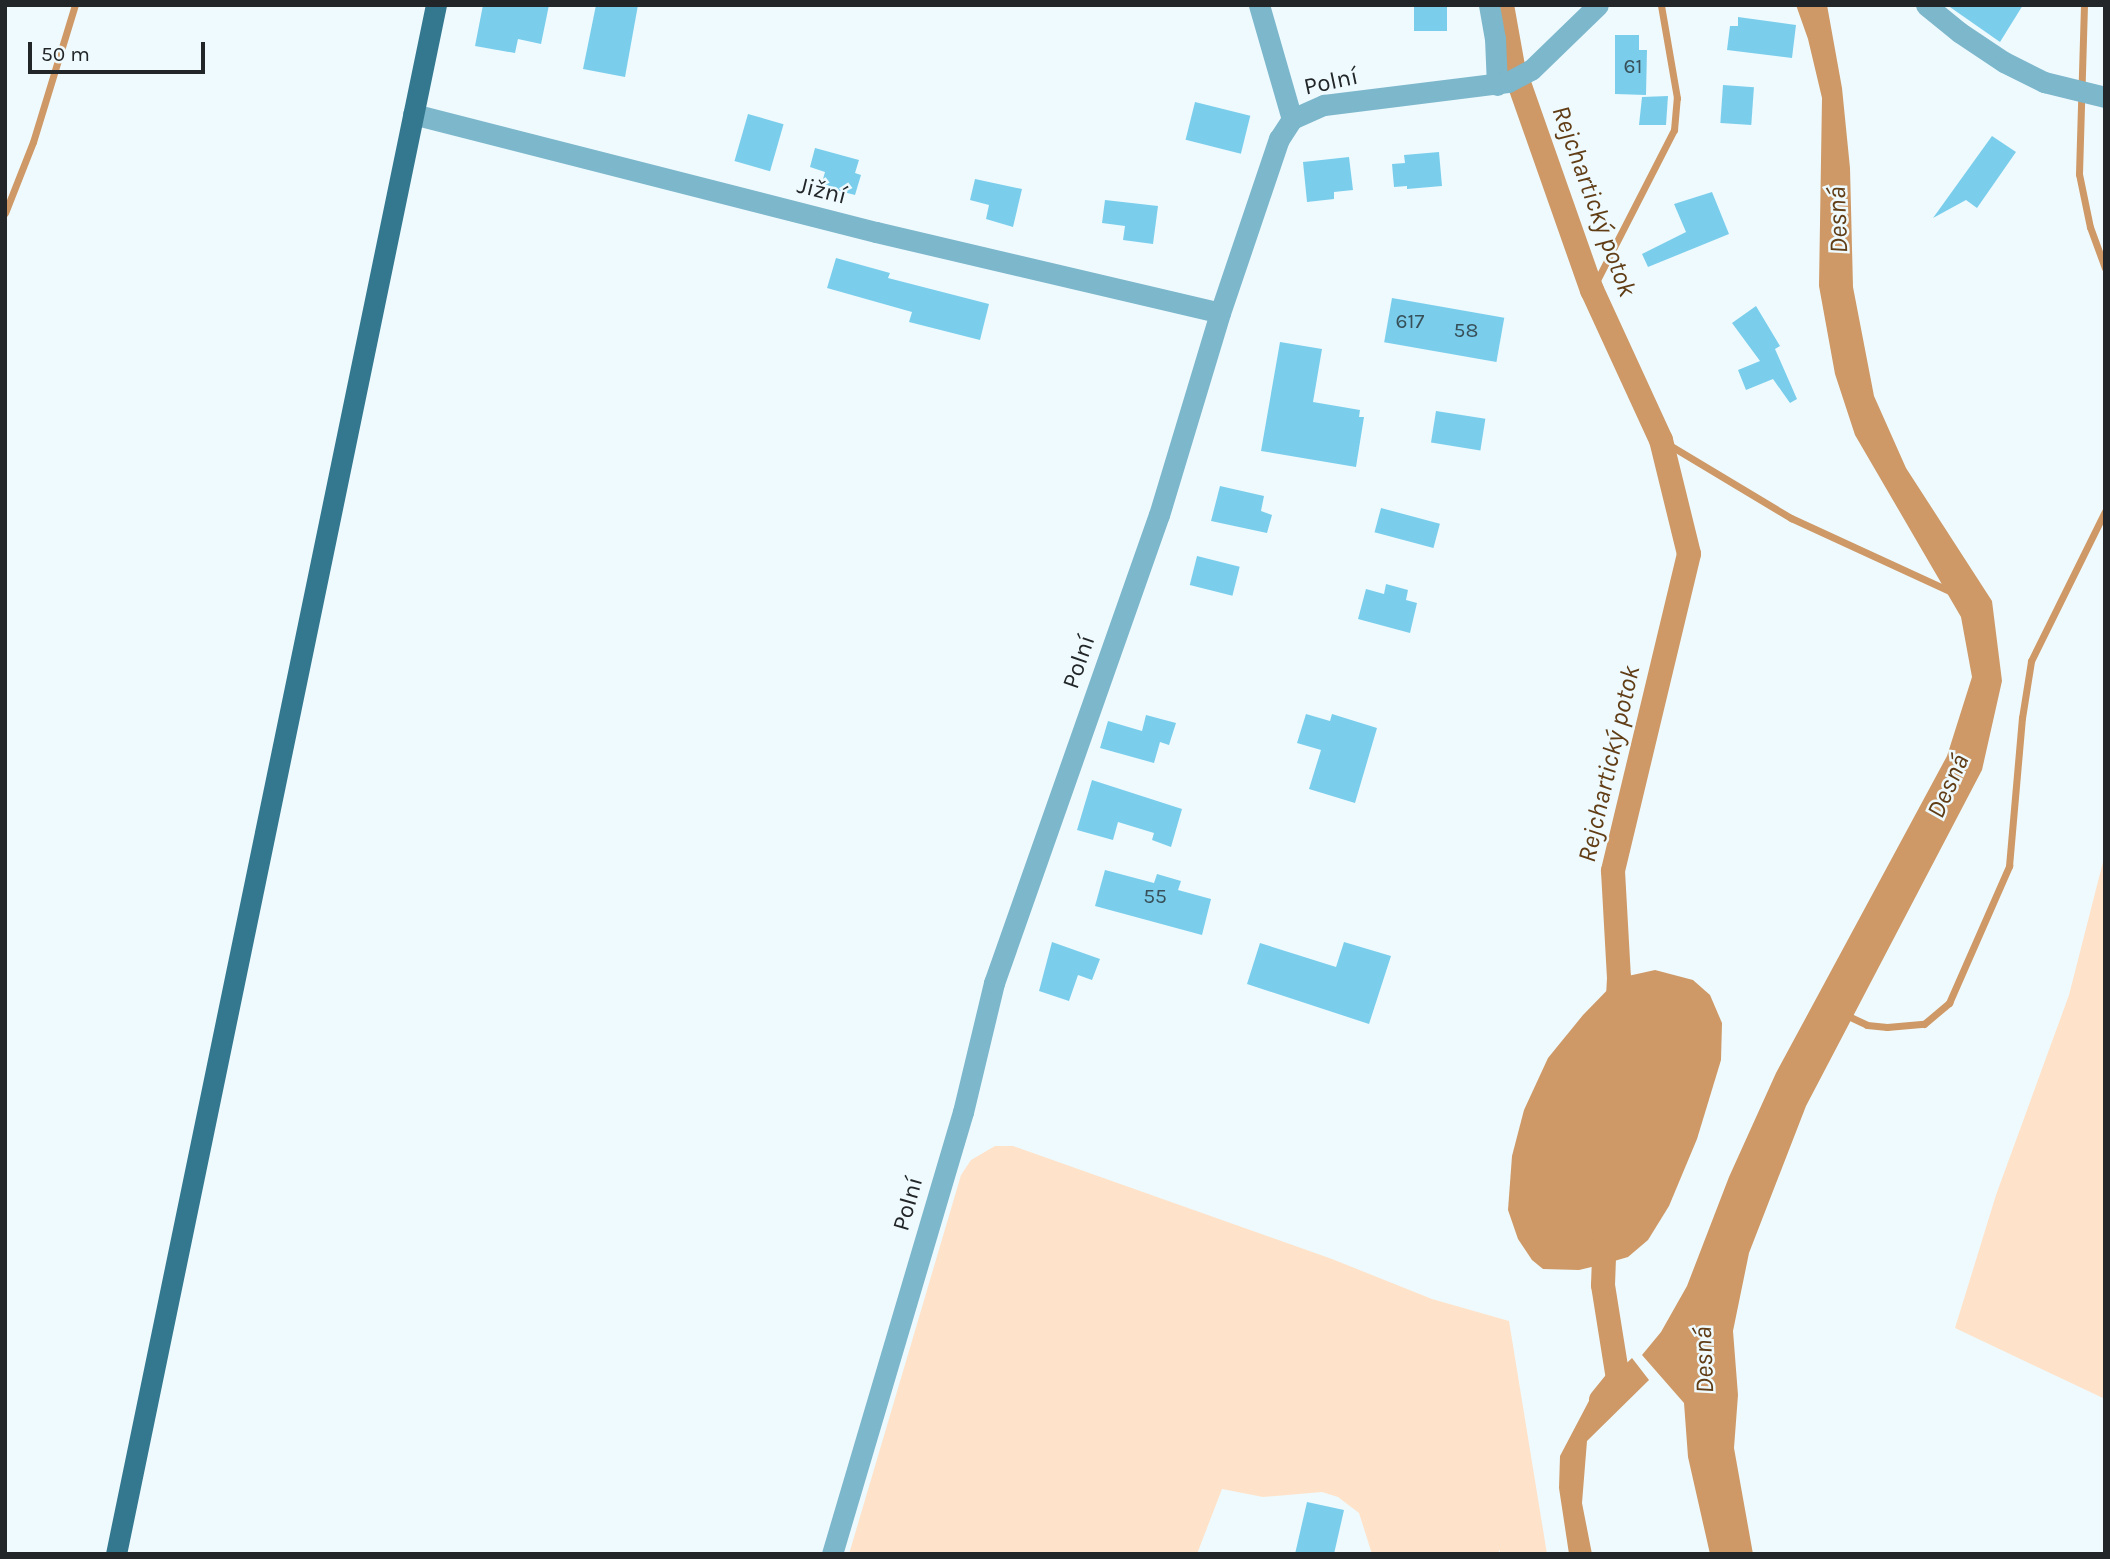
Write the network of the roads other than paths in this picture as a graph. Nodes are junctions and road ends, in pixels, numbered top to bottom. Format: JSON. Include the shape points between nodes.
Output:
{"nodes":[{"id":1,"x":436,"y":5,"type":"edge"},
{"id":2,"x":1259,"y":5,"type":"edge"},
{"id":3,"x":1489,"y":5,"type":"edge"},
{"id":4,"x":1598,"y":5,"type":"edge"},
{"id":5,"x":1926,"y":5,"type":"edge"},
{"id":6,"x":1502,"y":83,"type":"junction"},
{"id":7,"x":2088,"y":93,"type":"edge"},
{"id":8,"x":413,"y":114,"type":"junction"},
{"id":9,"x":1292,"y":119,"type":"junction"},
{"id":10,"x":1220,"y":313,"type":"junction"},
{"id":11,"x":116,"y":1554,"type":"edge"},
{"id":12,"x":832,"y":1554,"type":"edge"}],
"edges":[{"from":1,"to":8,"type":"main road"},
{"from":2,"to":9,"type":"street"},
{"from":3,"to":6,"type":"street"},
{"from":4,"to":6,"type":"street","name":"Polní","via":[[1531,70]]},
{"from":5,"to":7,"type":"street","via":[[2004,62],[2044,82]]},
{"from":6,"to":9,"type":"street","name":"Polní","via":[[1324,106]]},
{"from":8,"to":10,"type":"street","name":"Jižní"},
{"from":8,"to":11,"type":"main road"},
{"from":9,"to":10,"type":"street","name":"Polní","via":[[1279,139]]},
{"from":10,"to":12,"type":"street","name":"Polní","via":[[1158,515],[993,983],[963,1112]]}]}
